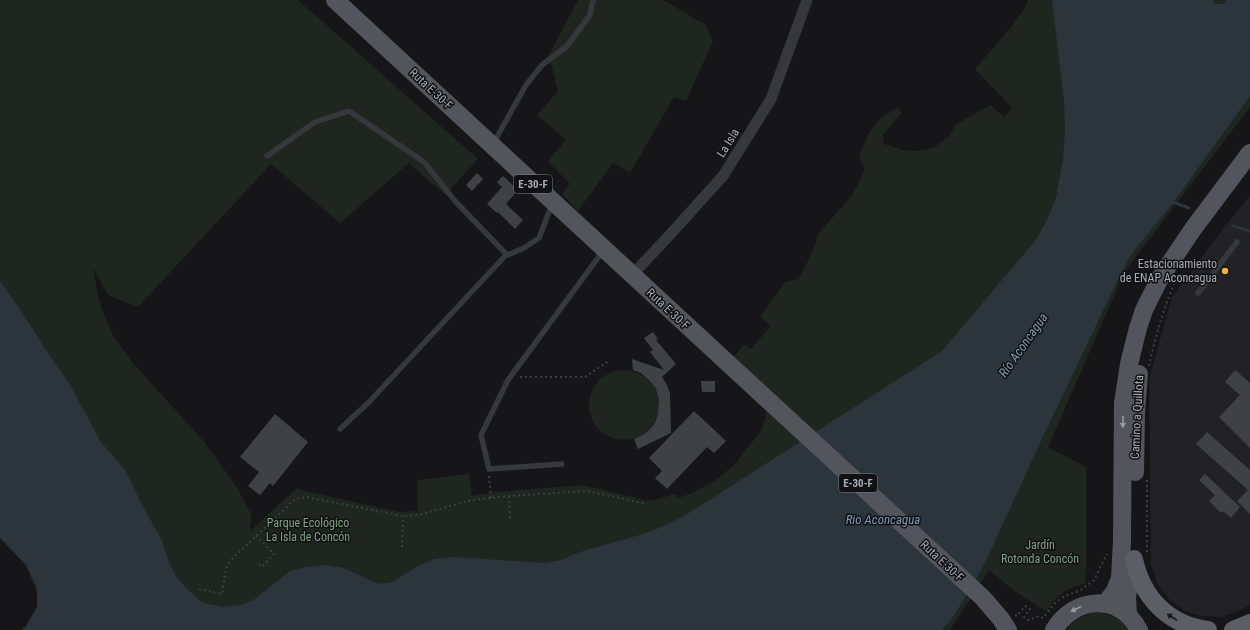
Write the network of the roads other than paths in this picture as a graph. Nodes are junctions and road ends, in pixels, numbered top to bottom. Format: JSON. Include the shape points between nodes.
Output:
{"nodes":[{"id":1,"x":335,"y":0,"type":"edge"},
{"id":2,"x":593,"y":0,"type":"edge"},
{"id":3,"x":807,"y":0,"type":"edge"},
{"id":4,"x":492,"y":146,"type":"junction"},
{"id":5,"x":1250,"y":153,"type":"edge"},
{"id":6,"x":267,"y":156,"type":"dead end"},
{"id":7,"x":553,"y":202,"type":"junction"},
{"id":8,"x":1193,"y":229,"type":"junction"},
{"id":9,"x":1237,"y":242,"type":"dead end"},
{"id":10,"x":604,"y":250,"type":"junction"},
{"id":11,"x":507,"y":255,"type":"junction"},
{"id":12,"x":632,"y":275,"type":"junction"},
{"id":13,"x":1198,"y":293,"type":"dead end"},
{"id":14,"x":340,"y":429,"type":"dead end"},
{"id":15,"x":562,"y":464,"type":"dead end"},
{"id":16,"x":1141,"y":557,"type":"junction"},
{"id":17,"x":1105,"y":604,"type":"junction"},
{"id":18,"x":1128,"y":615,"type":"junction"},
{"id":19,"x":1007,"y":620,"type":"edge"},
{"id":20,"x":1250,"y":623,"type":"edge"},
{"id":21,"x":1020,"y":630,"type":"edge"},
{"id":22,"x":1054,"y":630,"type":"edge"},
{"id":23,"x":1139,"y":630,"type":"edge"},
{"id":24,"x":1208,"y":630,"type":"edge"},
{"id":25,"x":1233,"y":630,"type":"edge"}],
"edges":[{"from":1,"to":4,"type":"main road","name":"Ruta E-30-F","number":"E-30-F"},
{"from":2,"to":4,"type":"lane","via":[[590,15],[567,46],[542,65],[526,85]]},
{"from":3,"to":12,"type":"street","name":"La Isla","via":[[771,99],[723,176]]},
{"from":4,"to":7,"type":"main road","name":"Ruta E-30-F","number":"E-30-F"},
{"from":5,"to":8,"type":"main road","name":"Camino a Quillota"},
{"from":6,"to":11,"type":"lane","via":[[315,122],[349,111],[424,162],[455,201]]},
{"from":7,"to":10,"type":"main road","name":"Ruta E-30-F","number":"E-30-F"},
{"from":7,"to":11,"type":"lane","via":[[539,238]]},
{"from":8,"to":16,"type":"main road","name":"Camino a Quillota","via":[[1155,312],[1141,361],[1136,412]]},
{"from":8,"to":17,"type":"main road","name":"Camino a Quillota","one_way":true,"via":[[1160,278],[1144,310],[1133,346],[1123,403],[1120,578],[1115,591]]},
{"from":9,"to":13,"type":"lane"},
{"from":10,"to":12,"type":"main road","name":"Ruta E-30-F","number":"E-30-F"},
{"from":10,"to":15,"type":"lane","via":[[510,377],[481,435],[489,469]]},
{"from":11,"to":14,"type":"lane","via":[[369,402]]},
{"from":12,"to":19,"type":"main road","name":"Ruta E-30-F","number":"E-30-F"},
{"from":16,"to":18,"type":"main road","name":"Camino a Quillota","via":[[1127,596]]},
{"from":24,"to":16,"type":"highway","one_way":true,"via":[[1181,623],[1156,604],[1144,588],[1136,569]]},
{"from":17,"to":18,"type":"main road"},
{"from":17,"to":22,"type":"main road","one_way":true,"via":[[1086,604],[1076,608],[1064,616]]},
{"from":18,"to":23,"type":"main road"},
{"from":19,"to":21,"type":"main road","name":"Ruta E-30-F","number":"E-30-F"},
{"from":20,"to":25,"type":"highway"}]}
